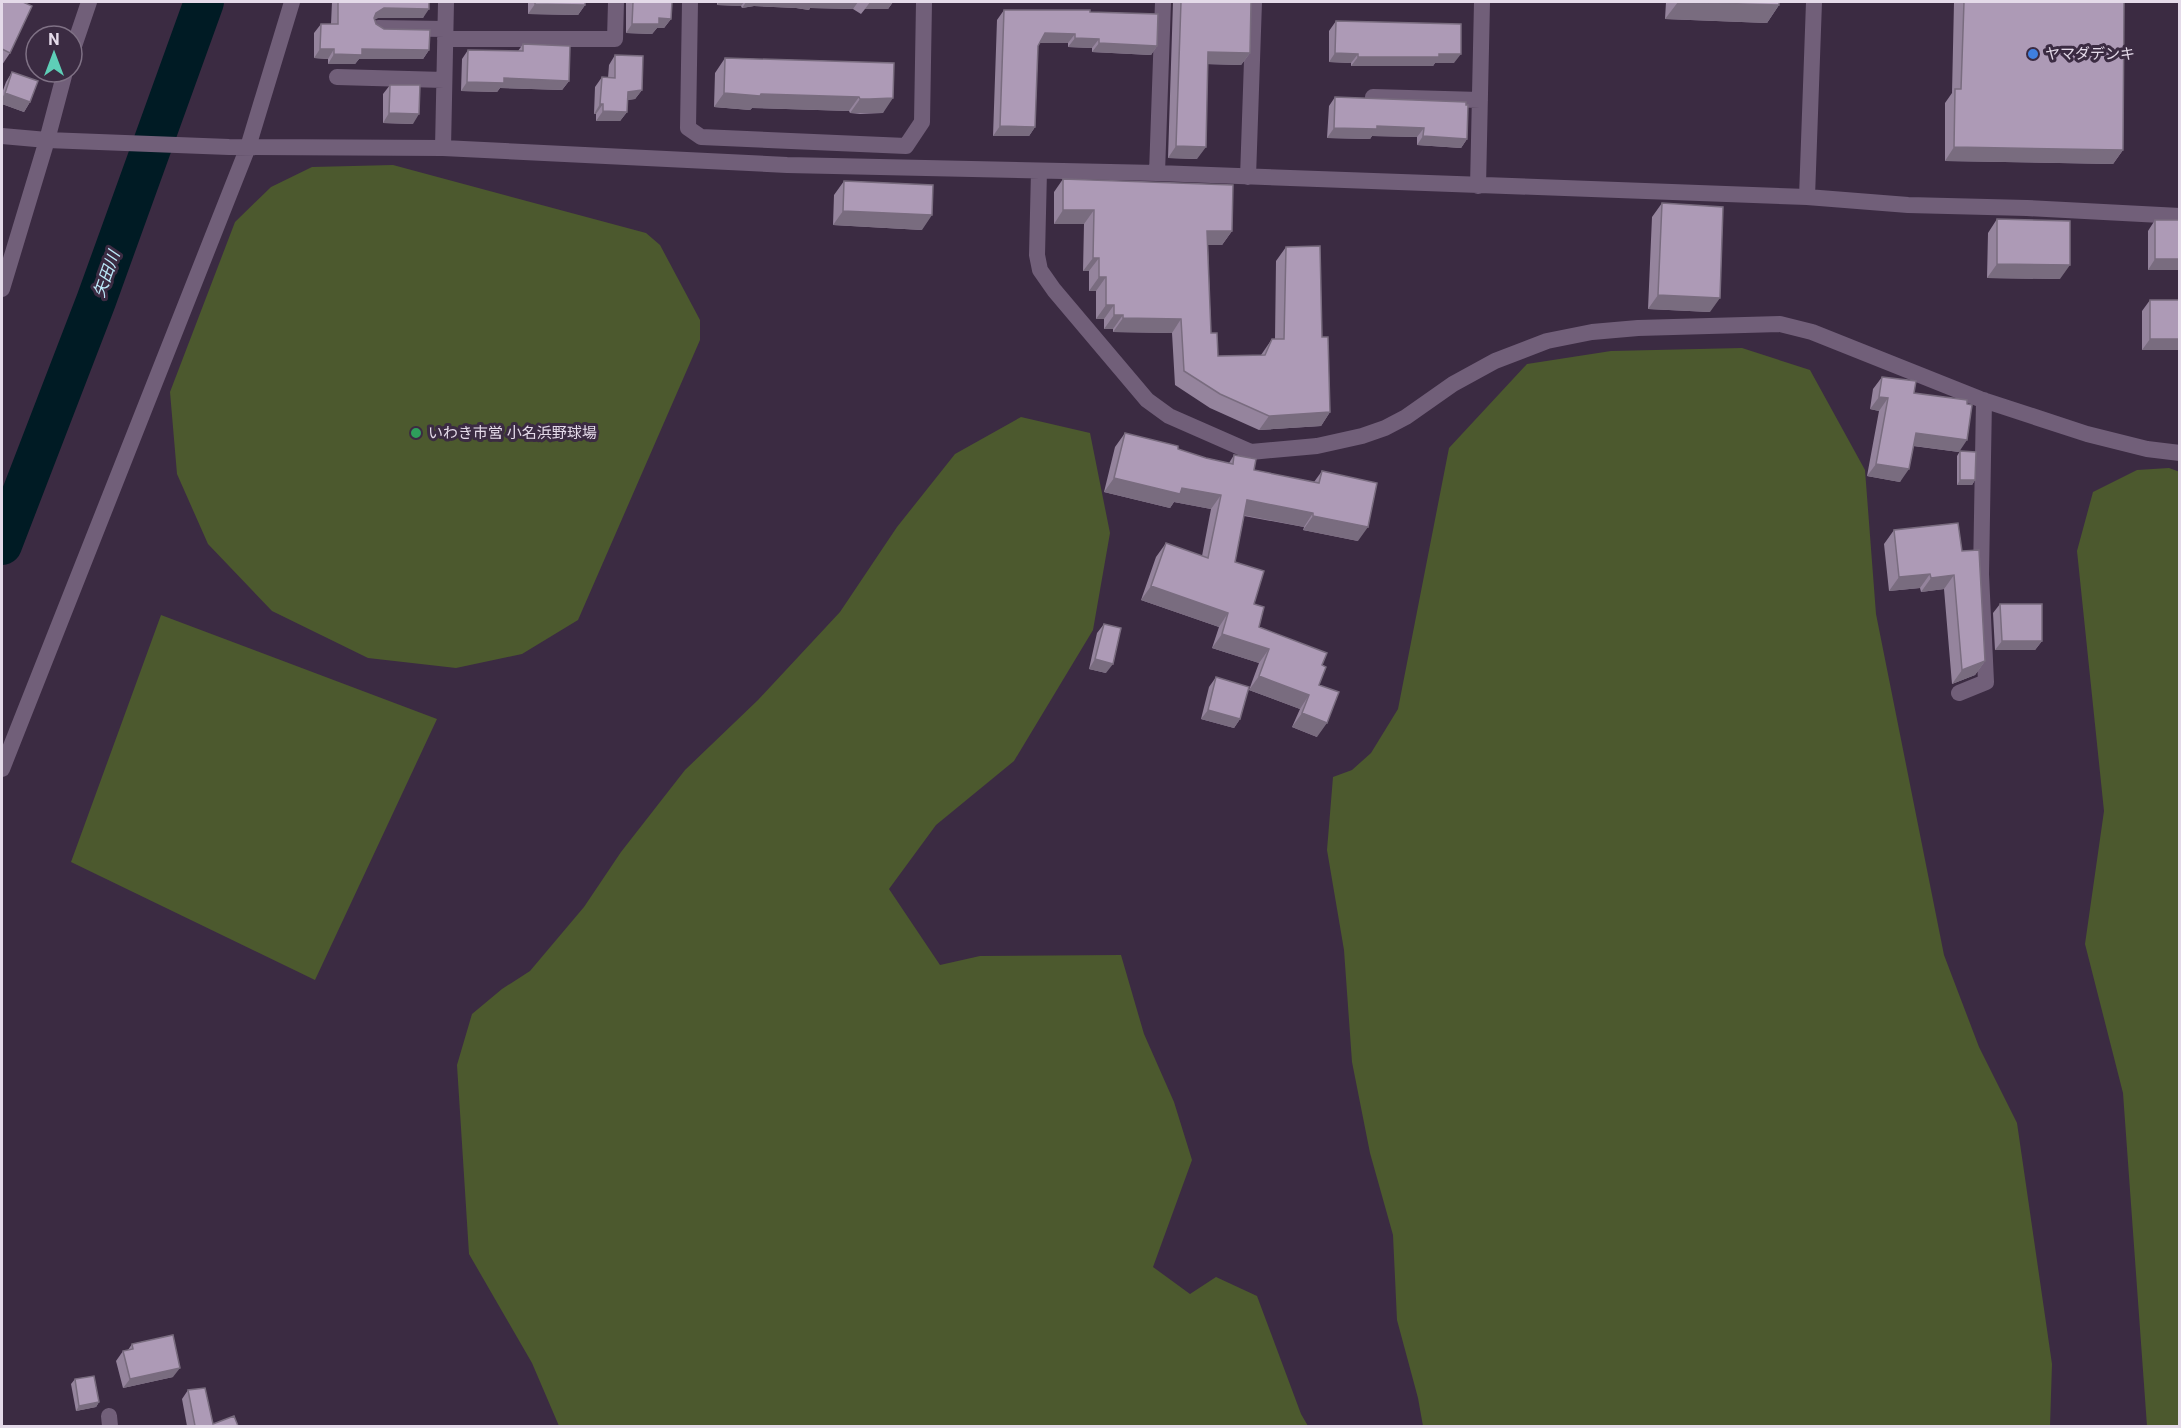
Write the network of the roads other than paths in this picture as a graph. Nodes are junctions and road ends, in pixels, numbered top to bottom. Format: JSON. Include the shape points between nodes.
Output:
{"nodes":[{"id":1,"x":89,"y":2,"type":"edge"},
{"id":2,"x":292,"y":2,"type":"edge"},
{"id":3,"x":446,"y":2,"type":"edge"},
{"id":4,"x":616,"y":2,"type":"edge"},
{"id":5,"x":690,"y":2,"type":"edge"},
{"id":6,"x":924,"y":2,"type":"edge"},
{"id":7,"x":1163,"y":2,"type":"edge"},
{"id":8,"x":1254,"y":2,"type":"edge"},
{"id":9,"x":1482,"y":2,"type":"edge"},
{"id":10,"x":1814,"y":2,"type":"edge"},
{"id":11,"x":82,"y":24,"type":"edge"},
{"id":12,"x":378,"y":28,"type":"edge"},
{"id":13,"x":445,"y":34,"type":"junction"},
{"id":14,"x":337,"y":77,"type":"dead end"},
{"id":15,"x":444,"y":80,"type":"junction"},
{"id":16,"x":62,"y":84,"type":"edge"},
{"id":17,"x":1374,"y":97,"type":"edge"},
{"id":18,"x":1480,"y":100,"type":"junction"},
{"id":19,"x":2,"y":136,"type":"edge"},
{"id":20,"x":48,"y":140,"type":"junction"},
{"id":21,"x":248,"y":147,"type":"junction"},
{"id":22,"x":443,"y":148,"type":"junction"},
{"id":23,"x":1039,"y":171,"type":"junction"},
{"id":24,"x":1157,"y":173,"type":"junction"},
{"id":25,"x":1248,"y":177,"type":"junction"},
{"id":26,"x":1478,"y":186,"type":"junction"},
{"id":27,"x":1807,"y":197,"type":"junction"},
{"id":28,"x":2180,"y":216,"type":"edge"},
{"id":29,"x":2,"y":289,"type":"edge"},
{"id":30,"x":1984,"y":400,"type":"junction"},
{"id":31,"x":2180,"y":453,"type":"edge"},
{"id":32,"x":1959,"y":693,"type":"dead end"},
{"id":33,"x":2,"y":769,"type":"edge"}],
"edges":[{"from":1,"to":11,"type":"street"},
{"from":2,"to":21,"type":"street"},
{"from":3,"to":13,"type":"street"},
{"from":4,"to":13,"type":"street","via":[[615,39]]},
{"from":5,"to":6,"type":"street","via":[[688,129],[701,137],[906,146],[922,122]]},
{"from":7,"to":24,"type":"street"},
{"from":8,"to":25,"type":"street"},
{"from":9,"to":18,"type":"street"},
{"from":10,"to":27,"type":"street"},
{"from":12,"to":13,"type":"street"},
{"from":13,"to":15,"type":"street"},
{"from":14,"to":15,"type":"street"},
{"from":15,"to":22,"type":"street"},
{"from":16,"to":20,"type":"street"},
{"from":17,"to":18,"type":"street"},
{"from":18,"to":26,"type":"street"},
{"from":19,"to":20,"type":"street"},
{"from":20,"to":21,"type":"street"},
{"from":20,"to":29,"type":"street"},
{"from":21,"to":22,"type":"street"},
{"from":21,"to":33,"type":"street"},
{"from":22,"to":23,"type":"street","via":[[787,165]]},
{"from":23,"to":24,"type":"street"},
{"from":23,"to":30,"type":"street","via":[[1037,255],[1040,270],[1053,290],[1147,400],[1168,416],[1251,452],[1317,446],[1362,436],[1406,417],[1453,384],[1524,349],[1592,332],[1638,328],[1780,324],[1812,332]]},
{"from":24,"to":25,"type":"street"},
{"from":25,"to":26,"type":"street"},
{"from":26,"to":27,"type":"street"},
{"from":27,"to":28,"type":"street"},
{"from":30,"to":31,"type":"street","via":[[2087,434]]},
{"from":30,"to":32,"type":"street","via":[[1980,574],[1986,682]]}]}
